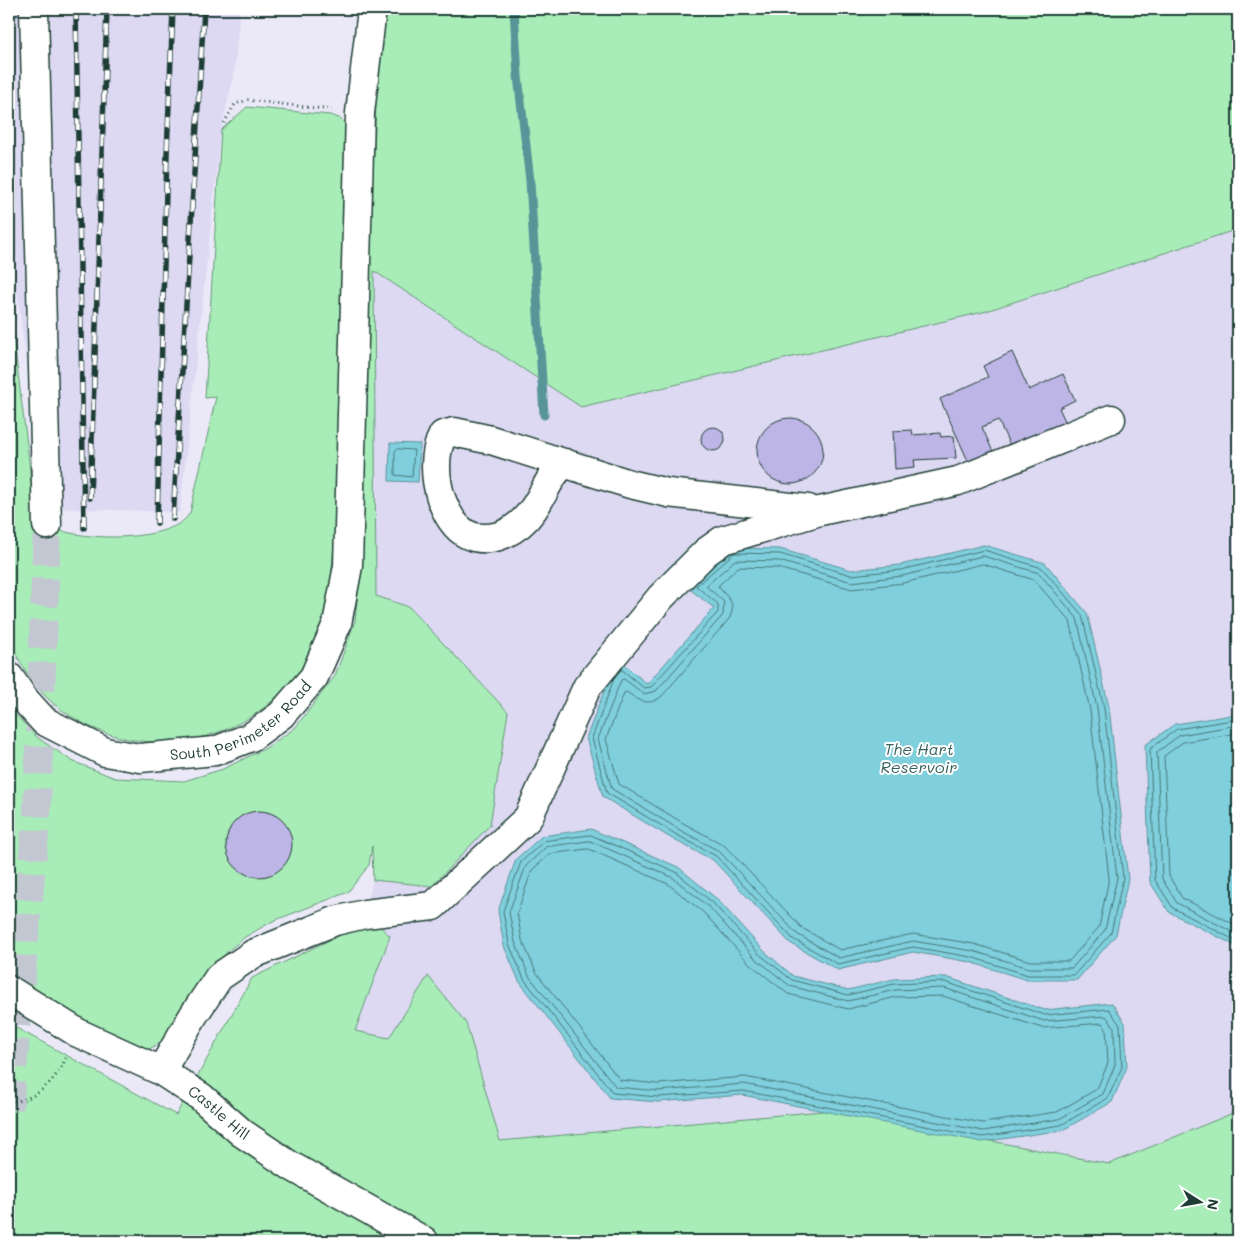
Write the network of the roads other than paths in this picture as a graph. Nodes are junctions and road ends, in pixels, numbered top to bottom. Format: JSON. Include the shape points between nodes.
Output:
{"nodes":[{"id":1,"x":34,"y":9,"type":"edge"},
{"id":2,"x":372,"y":9,"type":"edge"},
{"id":3,"x":1111,"y":419,"type":"dead end"},
{"id":4,"x":565,"y":463,"type":"junction"},
{"id":5,"x":820,"y":510,"type":"junction"},
{"id":6,"x":47,"y":526,"type":"tunnel mouth"},
{"id":7,"x":9,"y":677,"type":"edge"},
{"id":8,"x":9,"y":990,"type":"edge"},
{"id":9,"x":161,"y":1071,"type":"junction"},
{"id":10,"x":424,"y":1241,"type":"edge"}],
"edges":[{"from":1,"to":6,"type":"street"},
{"from":2,"to":7,"type":"street","name":"South Perimeter Road","via":[[360,113],[348,566],[337,624],[314,677],[281,715],[251,737],[215,751],[140,758],[105,752],[44,721]]},
{"from":3,"to":5,"type":"street","via":[[958,481]]},
{"from":4,"to":4,"type":"street","via":[[556,469],[538,503],[525,518],[508,534],[495,538],[467,535],[455,526],[444,508],[437,485],[439,442],[443,435],[454,432]]},
{"from":4,"to":5,"type":"street","via":[[668,494]]},
{"from":5,"to":9,"type":"street","via":[[724,540],[706,552],[661,596],[587,687],[528,818],[433,906],[335,921],[253,954],[219,977]]},
{"from":8,"to":9,"type":"street","name":"Castle Hill","via":[[78,1033]]},
{"from":9,"to":10,"type":"street","name":"Castle Hill","via":[[201,1097],[242,1133],[291,1166]]}]}
